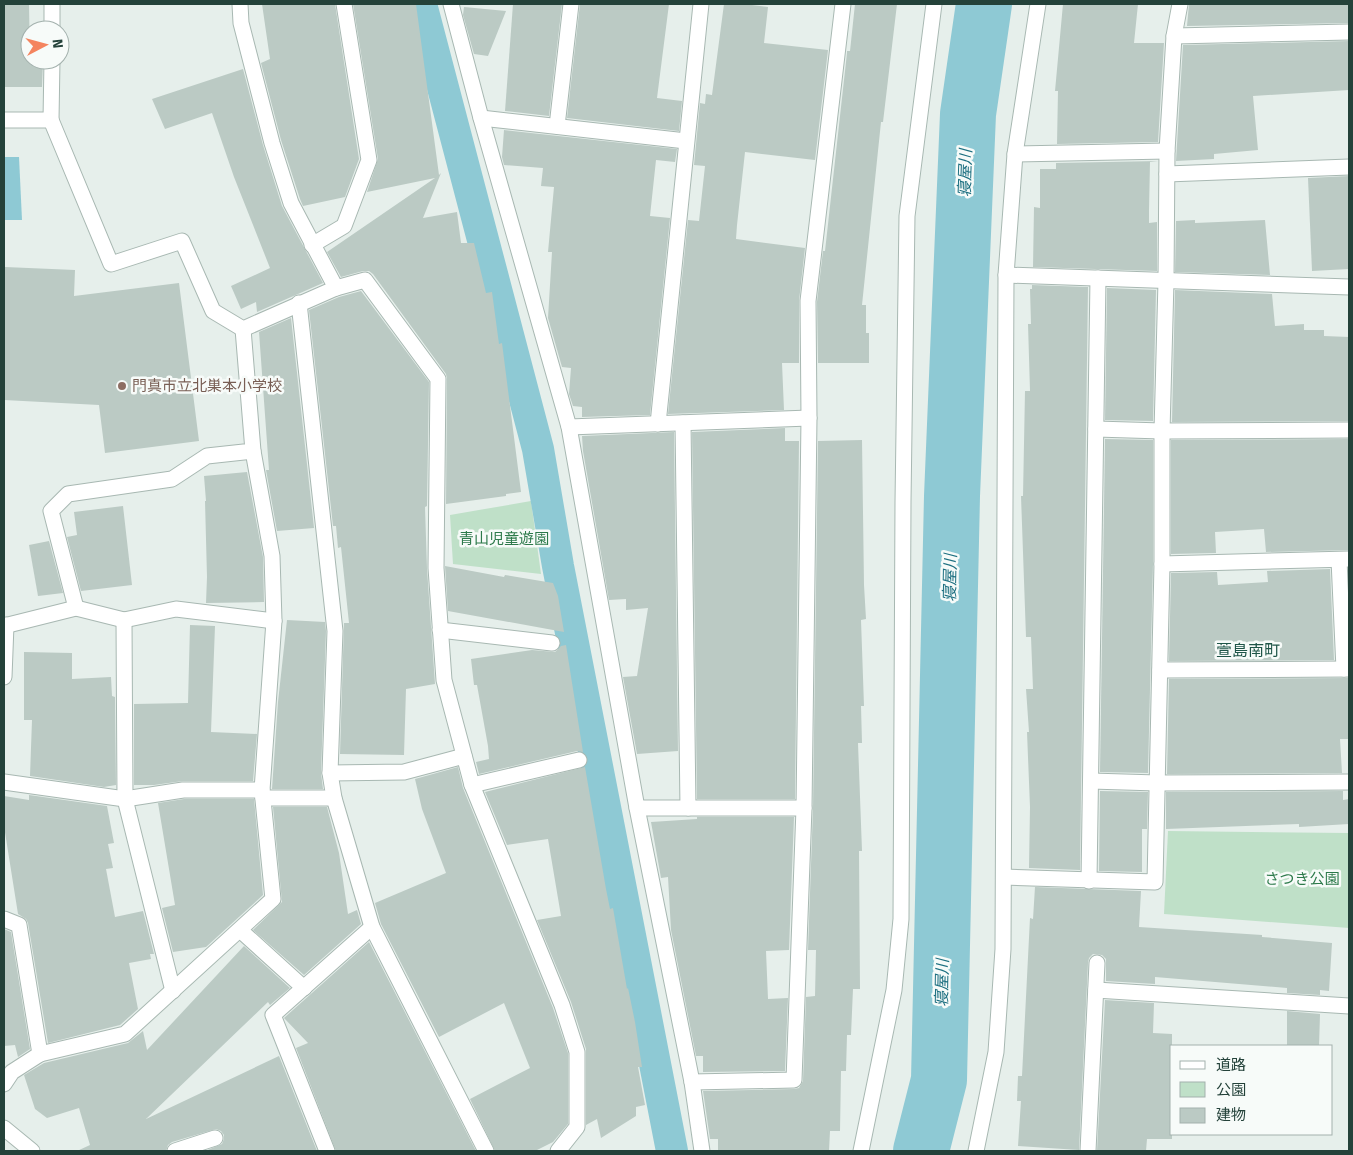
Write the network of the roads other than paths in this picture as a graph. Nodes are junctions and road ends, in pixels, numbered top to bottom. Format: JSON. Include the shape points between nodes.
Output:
{"nodes":[{"id":1,"x":52,"y":4,"type":"edge"},
{"id":2,"x":240,"y":4,"type":"edge"},
{"id":3,"x":344,"y":4,"type":"edge"},
{"id":4,"x":451,"y":4,"type":"edge"},
{"id":5,"x":570,"y":4,"type":"edge"},
{"id":6,"x":701,"y":4,"type":"edge"},
{"id":7,"x":843,"y":4,"type":"edge"},
{"id":8,"x":934,"y":4,"type":"edge"},
{"id":9,"x":1038,"y":4,"type":"edge"},
{"id":10,"x":1180,"y":4,"type":"edge"},
{"id":11,"x":52,"y":20,"type":"edge"},
{"id":12,"x":1349,"y":32,"type":"edge"},
{"id":13,"x":1174,"y":36,"type":"junction"},
{"id":14,"x":52,"y":70,"type":"edge"},
{"id":15,"x":481,"y":118,"type":"junction"},
{"id":16,"x":4,"y":120,"type":"edge"},
{"id":17,"x":51,"y":120,"type":"junction"},
{"id":18,"x":557,"y":126,"type":"junction"},
{"id":19,"x":686,"y":142,"type":"junction"},
{"id":20,"x":1168,"y":151,"type":"junction"},
{"id":21,"x":1015,"y":154,"type":"junction"},
{"id":22,"x":1349,"y":167,"type":"edge"},
{"id":23,"x":1167,"y":174,"type":"junction"},
{"id":24,"x":312,"y":245,"type":"junction"},
{"id":25,"x":1006,"y":275,"type":"junction"},
{"id":26,"x":1098,"y":278,"type":"junction"},
{"id":27,"x":1166,"y":280,"type":"junction"},
{"id":28,"x":1349,"y":286,"type":"edge"},
{"id":29,"x":336,"y":288,"type":"junction"},
{"id":30,"x":299,"y":303,"type":"junction"},
{"id":31,"x":243,"y":329,"type":"junction"},
{"id":32,"x":808,"y":418,"type":"junction"},
{"id":33,"x":683,"y":423,"type":"junction"},
{"id":34,"x":658,"y":424,"type":"junction"},
{"id":35,"x":569,"y":427,"type":"junction"},
{"id":36,"x":1096,"y":428,"type":"junction"},
{"id":37,"x":1349,"y":430,"type":"edge"},
{"id":38,"x":1162,"y":431,"type":"junction"},
{"id":39,"x":253,"y":451,"type":"junction"},
{"id":40,"x":1344,"y":560,"type":"edge"},
{"id":41,"x":1162,"y":564,"type":"junction"},
{"id":42,"x":76,"y":608,"type":"junction"},
{"id":43,"x":124,"y":620,"type":"junction"},
{"id":44,"x":274,"y":621,"type":"junction"},
{"id":45,"x":5,"y":626,"type":"edge"},
{"id":46,"x":440,"y":630,"type":"junction"},
{"id":47,"x":552,"y":643,"type":"dead end"},
{"id":48,"x":1347,"y":669,"type":"edge"},
{"id":49,"x":1160,"y":670,"type":"junction"},
{"id":50,"x":4,"y":677,"type":"edge"},
{"id":51,"x":464,"y":756,"type":"junction"},
{"id":52,"x":579,"y":760,"type":"dead end"},
{"id":53,"x":330,"y":773,"type":"junction"},
{"id":54,"x":1091,"y":781,"type":"junction"},
{"id":55,"x":4,"y":782,"type":"edge"},
{"id":56,"x":1349,"y":782,"type":"edge"},
{"id":57,"x":1157,"y":783,"type":"junction"},
{"id":58,"x":472,"y":785,"type":"junction"},
{"id":59,"x":262,"y":794,"type":"junction"},
{"id":60,"x":334,"y":798,"type":"junction"},
{"id":61,"x":124,"y":799,"type":"junction"},
{"id":62,"x":637,"y":808,"type":"junction"},
{"id":63,"x":688,"y":808,"type":"junction"},
{"id":64,"x":804,"y":808,"type":"junction"},
{"id":65,"x":1004,"y":878,"type":"junction"},
{"id":66,"x":1089,"y":881,"type":"junction"},
{"id":67,"x":4,"y":919,"type":"edge"},
{"id":68,"x":372,"y":927,"type":"junction"},
{"id":69,"x":240,"y":930,"type":"junction"},
{"id":70,"x":1097,"y":962,"type":"dead end"},
{"id":71,"x":304,"y":988,"type":"junction"},
{"id":72,"x":1096,"y":990,"type":"junction"},
{"id":73,"x":172,"y":991,"type":"junction"},
{"id":74,"x":1349,"y":1006,"type":"edge"},
{"id":75,"x":40,"y":1054,"type":"junction"},
{"id":76,"x":692,"y":1082,"type":"junction"},
{"id":77,"x":4,"y":1084,"type":"edge"},
{"id":78,"x":4,"y":1128,"type":"edge"},
{"id":79,"x":215,"y":1138,"type":"dead end"},
{"id":80,"x":32,"y":1151,"type":"edge"},
{"id":81,"x":175,"y":1151,"type":"edge"},
{"id":82,"x":327,"y":1151,"type":"edge"},
{"id":83,"x":486,"y":1151,"type":"edge"},
{"id":84,"x":558,"y":1151,"type":"edge"},
{"id":85,"x":702,"y":1151,"type":"edge"},
{"id":86,"x":861,"y":1151,"type":"edge"},
{"id":87,"x":976,"y":1151,"type":"edge"},
{"id":88,"x":1088,"y":1151,"type":"edge"}],
"edges":[{"from":1,"to":11,"type":"street"},
{"from":2,"to":24,"type":"street","via":[[241,23],[272,143],[290,203]]},
{"from":3,"to":24,"type":"street","via":[[369,160],[344,226]]},
{"from":4,"to":15,"type":"street"},
{"from":5,"to":18,"type":"street"},
{"from":6,"to":19,"type":"street"},
{"from":7,"to":32,"type":"street","via":[[808,301]]},
{"from":8,"to":86,"type":"street","via":[[907,216],[901,920],[894,990]]},
{"from":9,"to":21,"type":"street"},
{"from":10,"to":13,"type":"street"},
{"from":12,"to":13,"type":"street"},
{"from":13,"to":20,"type":"street"},
{"from":14,"to":17,"type":"street"},
{"from":15,"to":18,"type":"street"},
{"from":15,"to":35,"type":"street"},
{"from":16,"to":17,"type":"street"},
{"from":17,"to":31,"type":"street","via":[[111,264],[182,241],[213,311]]},
{"from":18,"to":19,"type":"street"},
{"from":19,"to":34,"type":"street"},
{"from":20,"to":21,"type":"street"},
{"from":20,"to":23,"type":"street"},
{"from":21,"to":25,"type":"street"},
{"from":22,"to":23,"type":"street"},
{"from":23,"to":27,"type":"street"},
{"from":24,"to":29,"type":"street"},
{"from":25,"to":26,"type":"street"},
{"from":25,"to":65,"type":"street"},
{"from":26,"to":27,"type":"street"},
{"from":26,"to":36,"type":"street"},
{"from":27,"to":28,"type":"street"},
{"from":27,"to":38,"type":"street"},
{"from":29,"to":30,"type":"street"},
{"from":29,"to":46,"type":"street","via":[[365,280],[438,379],[436,568]]},
{"from":30,"to":31,"type":"street"},
{"from":30,"to":53,"type":"street","via":[[335,632]]},
{"from":31,"to":39,"type":"street"},
{"from":32,"to":33,"type":"street"},
{"from":32,"to":64,"type":"street"},
{"from":33,"to":34,"type":"street"},
{"from":33,"to":63,"type":"street"},
{"from":34,"to":35,"type":"street"},
{"from":35,"to":62,"type":"street"},
{"from":36,"to":38,"type":"street"},
{"from":36,"to":54,"type":"street"},
{"from":37,"to":38,"type":"street"},
{"from":38,"to":41,"type":"street"},
{"from":39,"to":42,"type":"street","via":[[208,456],[172,479],[68,494],[51,511]]},
{"from":39,"to":44,"type":"street","via":[[272,556]]},
{"from":40,"to":41,"type":"street"},
{"from":40,"to":48,"type":"street"},
{"from":41,"to":49,"type":"street"},
{"from":42,"to":43,"type":"street"},
{"from":42,"to":45,"type":"street"},
{"from":43,"to":44,"type":"street","via":[[176,609]]},
{"from":43,"to":61,"type":"street"},
{"from":44,"to":59,"type":"street"},
{"from":45,"to":50,"type":"street"},
{"from":46,"to":47,"type":"street"},
{"from":46,"to":51,"type":"street","via":[[444,680]]},
{"from":48,"to":49,"type":"street"},
{"from":49,"to":57,"type":"street"},
{"from":51,"to":53,"type":"street","via":[[404,772]]},
{"from":51,"to":58,"type":"street"},
{"from":52,"to":58,"type":"street"},
{"from":53,"to":60,"type":"street"},
{"from":54,"to":57,"type":"street"},
{"from":54,"to":66,"type":"street"},
{"from":55,"to":61,"type":"street"},
{"from":56,"to":57,"type":"street"},
{"from":57,"to":66,"type":"street","via":[[1155,882]]},
{"from":58,"to":84,"type":"street","via":[[562,1005],[577,1052],[577,1127]]},
{"from":59,"to":60,"type":"street"},
{"from":59,"to":61,"type":"street","via":[[183,790]]},
{"from":59,"to":69,"type":"street","via":[[274,899]]},
{"from":60,"to":68,"type":"street"},
{"from":61,"to":73,"type":"street"},
{"from":62,"to":63,"type":"street"},
{"from":62,"to":76,"type":"street"},
{"from":63,"to":64,"type":"street"},
{"from":64,"to":76,"type":"street","via":[[794,1080]]},
{"from":65,"to":66,"type":"street"},
{"from":65,"to":87,"type":"street","via":[[996,1052]]},
{"from":67,"to":75,"type":"street","via":[[19,925]]},
{"from":68,"to":71,"type":"street"},
{"from":68,"to":83,"type":"street"},
{"from":69,"to":71,"type":"street"},
{"from":69,"to":73,"type":"street"},
{"from":70,"to":72,"type":"street"},
{"from":71,"to":82,"type":"street","via":[[272,1015]]},
{"from":72,"to":74,"type":"street"},
{"from":72,"to":88,"type":"street"},
{"from":73,"to":75,"type":"street","via":[[125,1034]]},
{"from":75,"to":77,"type":"street","via":[[12,1072]]},
{"from":76,"to":85,"type":"street"},
{"from":78,"to":80,"type":"street"},
{"from":79,"to":81,"type":"street"}]}
